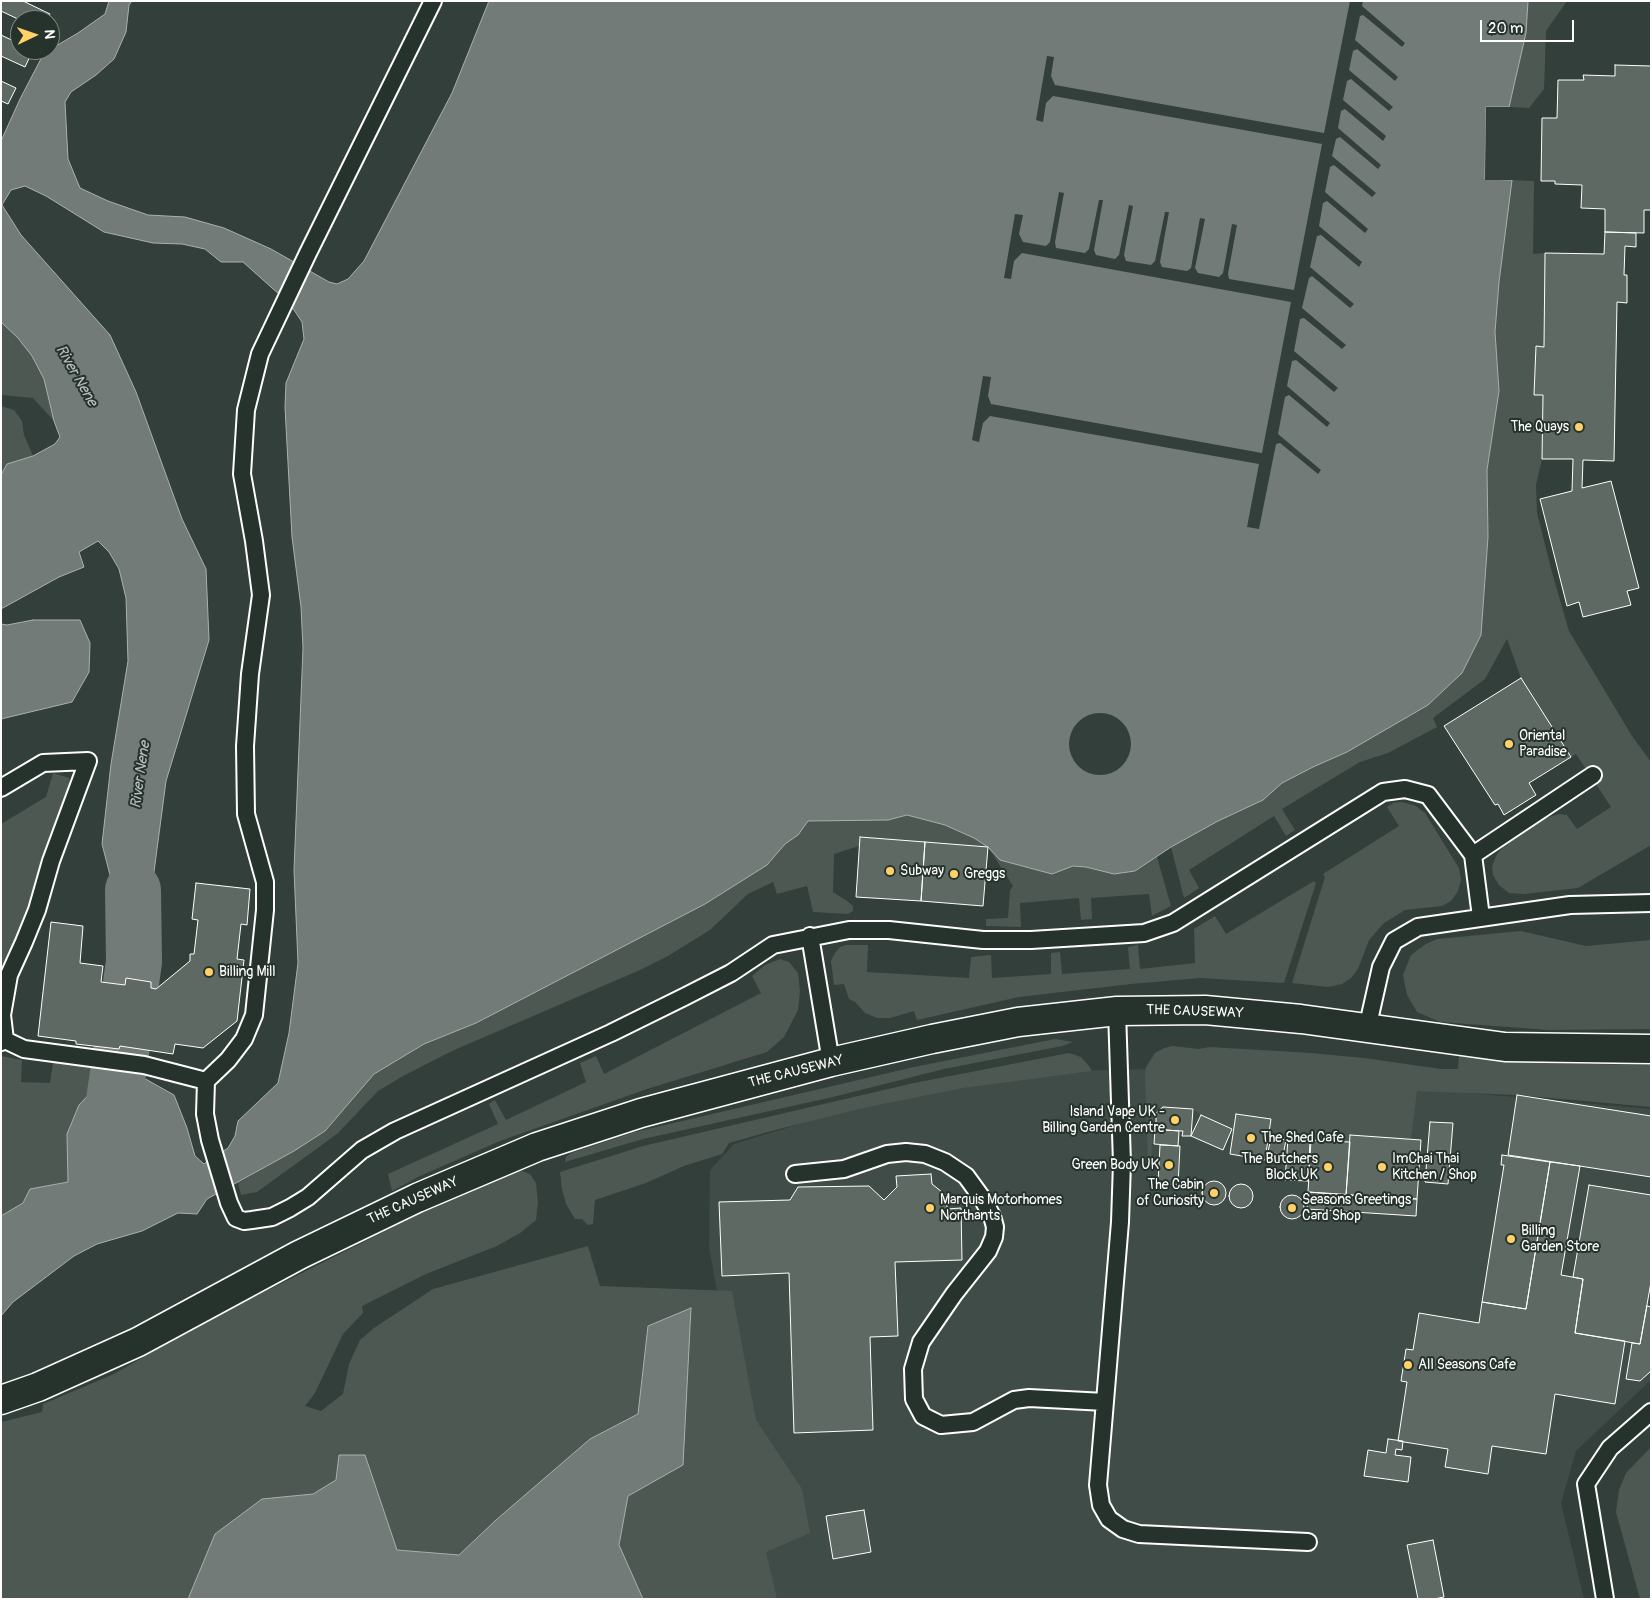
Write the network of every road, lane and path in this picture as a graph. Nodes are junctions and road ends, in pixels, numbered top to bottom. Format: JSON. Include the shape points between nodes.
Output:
{"nodes":[{"id":1,"x":433,"y":1,"type":"edge"},
{"id":2,"x":1593,"y":775,"type":"dead end"},
{"id":3,"x":1,"y":788,"type":"edge"},
{"id":4,"x":1473,"y":855,"type":"junction"},
{"id":5,"x":1651,"y":903,"type":"edge"},
{"id":6,"x":1481,"y":917,"type":"junction"},
{"id":7,"x":810,"y":936,"type":"junction"},
{"id":8,"x":1117,"y":1011,"type":"junction"},
{"id":9,"x":1367,"y":1029,"type":"junction"},
{"id":10,"x":3,"y":1041,"type":"edge"},
{"id":11,"x":1651,"y":1049,"type":"edge"},
{"id":12,"x":831,"y":1062,"type":"junction"},
{"id":13,"x":206,"y":1081,"type":"junction"},
{"id":14,"x":795,"y":1174,"type":"dead end"},
{"id":15,"x":1,"y":1400,"type":"edge"},
{"id":16,"x":1105,"y":1402,"type":"junction"},
{"id":17,"x":1651,"y":1412,"type":"edge"},
{"id":18,"x":1308,"y":1542,"type":"dead end"},
{"id":19,"x":1605,"y":1599,"type":"edge"}],
"edges":[{"from":1,"to":13,"type":"lane","via":[[260,354],[246,410],[242,474],[261,595],[250,674],[245,746],[246,814],[265,882],[265,910],[254,1015],[244,1039]]},
{"from":2,"to":4,"type":"lane"},
{"from":3,"to":10,"type":"lane","via":[[43,763],[88,761],[50,861],[37,910],[9,975],[2,1015]]},
{"from":4,"to":6,"type":"lane"},
{"from":4,"to":7,"type":"lane","via":[[1428,795],[1405,789],[1384,792],[1173,923],[1144,933],[1031,940],[983,940],[890,930],[848,930]]},
{"from":5,"to":6,"type":"lane","via":[[1570,905]]},
{"from":6,"to":9,"type":"lane","via":[[1418,927],[1394,941],[1381,967]]},
{"from":7,"to":12,"type":"lane"},
{"from":7,"to":13,"type":"lane","via":[[773,944],[731,972],[635,1021],[395,1131],[362,1150],[308,1197],[272,1216],[244,1221],[236,1218],[210,1140],[205,1114]]},
{"from":8,"to":9,"type":"street","name":"THE CAUSEWAY","via":[[1205,1010]]},
{"from":8,"to":12,"type":"street","name":"THE CAUSEWAY","via":[[1018,1022]]},
{"from":8,"to":16,"type":"lane","via":[[1122,1163]]},
{"from":9,"to":11,"type":"street","name":"THE CAUSEWAY","via":[[1504,1047]]},
{"from":10,"to":13,"type":"lane","via":[[24,1049],[144,1065]]},
{"from":12,"to":15,"type":"street","name":"THE CAUSEWAY","via":[[641,1113],[537,1147],[417,1198],[299,1255],[138,1342],[38,1388]]},
{"from":14,"to":16,"type":"lane","via":[[844,1169],[887,1154],[925,1154],[966,1176],[992,1216],[994,1237],[988,1251],[921,1342],[913,1369],[914,1399],[923,1416],[941,1425],[972,1422],[1014,1400]]},
{"from":16,"to":18,"type":"lane","via":[[1098,1486],[1101,1505],[1109,1519],[1123,1529],[1139,1534]]},
{"from":17,"to":19,"type":"lane","via":[[1610,1448],[1586,1484]]}]}
